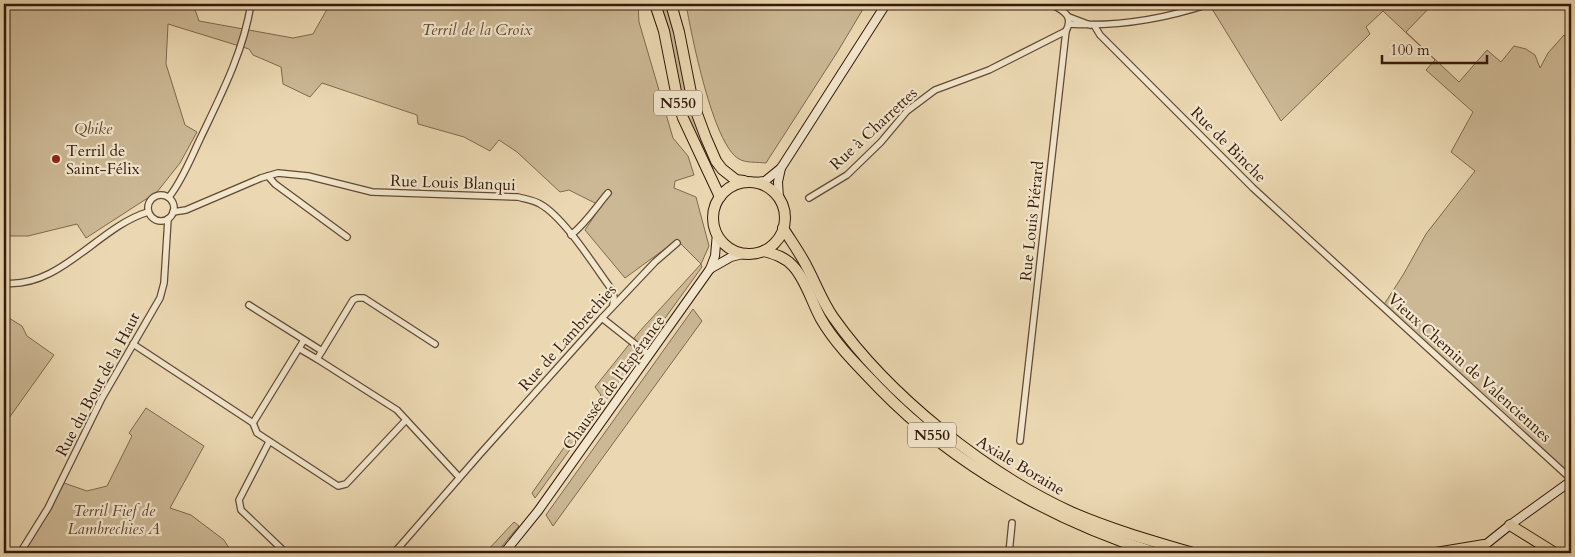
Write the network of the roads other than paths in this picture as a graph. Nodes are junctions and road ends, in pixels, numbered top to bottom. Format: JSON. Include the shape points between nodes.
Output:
{"nodes":[{"id":1,"x":251,"y":4,"type":"edge"},
{"id":2,"x":655,"y":4,"type":"edge"},
{"id":3,"x":671,"y":4,"type":"edge"},
{"id":4,"x":886,"y":4,"type":"edge"},
{"id":5,"x":1051,"y":4,"type":"edge"},
{"id":6,"x":1209,"y":4,"type":"edge"},
{"id":7,"x":1060,"y":6,"type":"edge"},
{"id":8,"x":1069,"y":17,"type":"junction"},
{"id":9,"x":1069,"y":24,"type":"junction"},
{"id":10,"x":1093,"y":26,"type":"junction"},
{"id":11,"x":1066,"y":31,"type":"junction"},
{"id":12,"x":781,"y":168,"type":"junction"},
{"id":13,"x":268,"y":176,"type":"junction"},
{"id":14,"x":752,"y":182,"type":"junction"},
{"id":15,"x":608,"y":193,"type":"dead end"},
{"id":16,"x":169,"y":197,"type":"junction"},
{"id":17,"x":720,"y":197,"type":"junction"},
{"id":18,"x":779,"y":198,"type":"junction"},
{"id":19,"x":808,"y":198,"type":"dead end"},
{"id":20,"x":148,"y":212,"type":"junction"},
{"id":21,"x":173,"y":212,"type":"junction"},
{"id":22,"x":168,"y":219,"type":"junction"},
{"id":23,"x":783,"y":228,"type":"junction"},
{"id":24,"x":717,"y":233,"type":"junction"},
{"id":25,"x":571,"y":235,"type":"junction"},
{"id":26,"x":347,"y":236,"type":"dead end"},
{"id":27,"x":677,"y":243,"type":"dead end"},
{"id":28,"x":764,"y":250,"type":"junction"},
{"id":29,"x":748,"y":253,"type":"junction"},
{"id":30,"x":710,"y":269,"type":"junction"},
{"id":31,"x":1350,"y":277,"type":"joint"},
{"id":32,"x":4,"y":283,"type":"edge"},
{"id":33,"x":249,"y":305,"type":"dead end"},
{"id":34,"x":613,"y":305,"type":"junction"},
{"id":35,"x":602,"y":318,"type":"junction"},
{"id":36,"x":304,"y":340,"type":"junction"},
{"id":37,"x":133,"y":344,"type":"junction"},
{"id":38,"x":435,"y":344,"type":"dead end"},
{"id":39,"x":300,"y":349,"type":"junction"},
{"id":40,"x":322,"y":351,"type":"junction"},
{"id":41,"x":650,"y":354,"type":"junction"},
{"id":42,"x":317,"y":359,"type":"junction"},
{"id":43,"x":406,"y":420,"type":"junction"},
{"id":44,"x":252,"y":423,"type":"junction"},
{"id":45,"x":1020,"y":440,"type":"dead end"},
{"id":46,"x":269,"y":442,"type":"junction"},
{"id":47,"x":459,"y":478,"type":"junction"},
{"id":48,"x":1571,"y":480,"type":"edge"},
{"id":49,"x":1012,"y":523,"type":"dead end"},
{"id":50,"x":1510,"y":524,"type":"junction"},
{"id":51,"x":1484,"y":545,"type":"junction"},
{"id":52,"x":20,"y":553,"type":"edge"},
{"id":53,"x":286,"y":553,"type":"edge"},
{"id":54,"x":394,"y":553,"type":"edge"},
{"id":55,"x":504,"y":553,"type":"edge"},
{"id":56,"x":1008,"y":553,"type":"edge"},
{"id":57,"x":1156,"y":553,"type":"edge"},
{"id":58,"x":1192,"y":553,"type":"edge"},
{"id":59,"x":1436,"y":553,"type":"edge"},
{"id":60,"x":1475,"y":553,"type":"edge"},
{"id":61,"x":1555,"y":553,"type":"edge"}],
"edges":[{"from":1,"to":16,"type":"street","via":[[240,48],[226,84]]},
{"from":2,"to":17,"type":"highway","number":"N550","via":[[683,118]]},
{"from":3,"to":14,"type":"highway","number":"N550","via":[[694,103],[709,146],[722,169],[736,180]]},
{"from":4,"to":12,"type":"main road"},
{"from":5,"to":7,"type":"street"},
{"from":6,"to":10,"type":"street","via":[[1150,20]]},
{"from":7,"to":8,"type":"street"},
{"from":8,"to":9,"type":"street","name":"Rue Louis Piérard"},
{"from":8,"to":10,"type":"street"},
{"from":9,"to":10,"type":"street"},
{"from":9,"to":11,"type":"street","name":"Rue Louis Piérard"},
{"from":10,"to":31,"type":"street","name":"Rue de Binche","via":[[1253,188]]},
{"from":11,"to":19,"type":"street","name":"Rue à Charrettes","via":[[989,70],[934,90],[907,111],[847,175]]},
{"from":11,"to":45,"type":"street","name":"Rue Louis Piérard"},
{"from":12,"to":14,"type":"main road","via":[[765,181]]},
{"from":12,"to":18,"type":"main road"},
{"from":13,"to":21,"type":"street","name":"Rue Louis Blanqui","via":[[186,210]]},
{"from":13,"to":25,"type":"street","name":"Rue Louis Blanqui","via":[[284,173],[308,176],[372,192],[529,200],[548,209]]},
{"from":13,"to":26,"type":"street"},
{"from":14,"to":17,"type":"highway","via":[[733,186]]},
{"from":14,"to":18,"type":"highway","number":"N550","via":[[770,189]]},
{"from":15,"to":25,"type":"street","via":[[586,222]]},
{"from":16,"to":20,"type":"street","via":[[158,195],[151,198]]},
{"from":16,"to":21,"type":"street"},
{"from":17,"to":24,"type":"highway","via":[[713,216]]},
{"from":18,"to":23,"type":"highway","number":"N550","via":[[784,213]]},
{"from":20,"to":22,"type":"street","via":[[156,220]]},
{"from":20,"to":32,"type":"street","via":[[131,218],[37,280]]},
{"from":21,"to":22,"type":"street"},
{"from":22,"to":37,"type":"street","name":"Rue du Bout de la Haut","via":[[160,298]]},
{"from":23,"to":28,"type":"highway","via":[[775,242]]},
{"from":23,"to":58,"type":"highway","name":"Axiale Boraine","number":"N550","via":[[834,318],[886,380],[943,432],[1043,498],[1148,540]]},
{"from":24,"to":29,"type":"highway","via":[[727,246]]},
{"from":24,"to":30,"type":"main road"},
{"from":25,"to":34,"type":"street","name":"Rue Louis Blanqui","via":[[612,290]]},
{"from":27,"to":34,"type":"street","name":"Rue de Lambrechies"},
{"from":28,"to":29,"type":"highway"},
{"from":28,"to":57,"type":"highway","name":"Axiale Boraine","number":"N550","via":[[784,257],[794,266],[822,321],[836,340],[881,390],[941,443],[1007,487],[1048,509]]},
{"from":29,"to":30,"type":"main road","via":[[731,257]]},
{"from":30,"to":41,"type":"main road","name":"Chaussée de l'Espérance"},
{"from":31,"to":48,"type":"street","name":"Vieux Chemin de Valenciennes"},
{"from":33,"to":36,"type":"street"},
{"from":34,"to":35,"type":"street","name":"Rue de Lambrechies"},
{"from":35,"to":41,"type":"street"},
{"from":35,"to":47,"type":"street","name":"Rue de Lambrechies"},
{"from":36,"to":39,"type":"street"},
{"from":36,"to":40,"type":"street"},
{"from":37,"to":44,"type":"street"},
{"from":37,"to":52,"type":"street","name":"Rue du Bout de la Haut","via":[[102,398],[48,508]]},
{"from":38,"to":40,"type":"street","via":[[360,298],[353,300]]},
{"from":39,"to":42,"type":"street"},
{"from":39,"to":44,"type":"street"},
{"from":40,"to":42,"type":"street"},
{"from":41,"to":55,"type":"main road","name":"Chaussée de l'Espérance","via":[[538,511]]},
{"from":42,"to":43,"type":"street","via":[[397,410]]},
{"from":43,"to":46,"type":"street","via":[[342,486]]},
{"from":43,"to":47,"type":"street"},
{"from":44,"to":46,"type":"street","via":[[256,434]]},
{"from":46,"to":53,"type":"street","via":[[239,500],[241,510]]},
{"from":47,"to":54,"type":"street","name":"Rue de Lambrechies"},
{"from":48,"to":50,"type":"main road"},
{"from":49,"to":56,"type":"street"},
{"from":50,"to":51,"type":"main road"},
{"from":50,"to":61,"type":"highway"},
{"from":51,"to":59,"type":"highway"},
{"from":51,"to":60,"type":"main road"}]}
